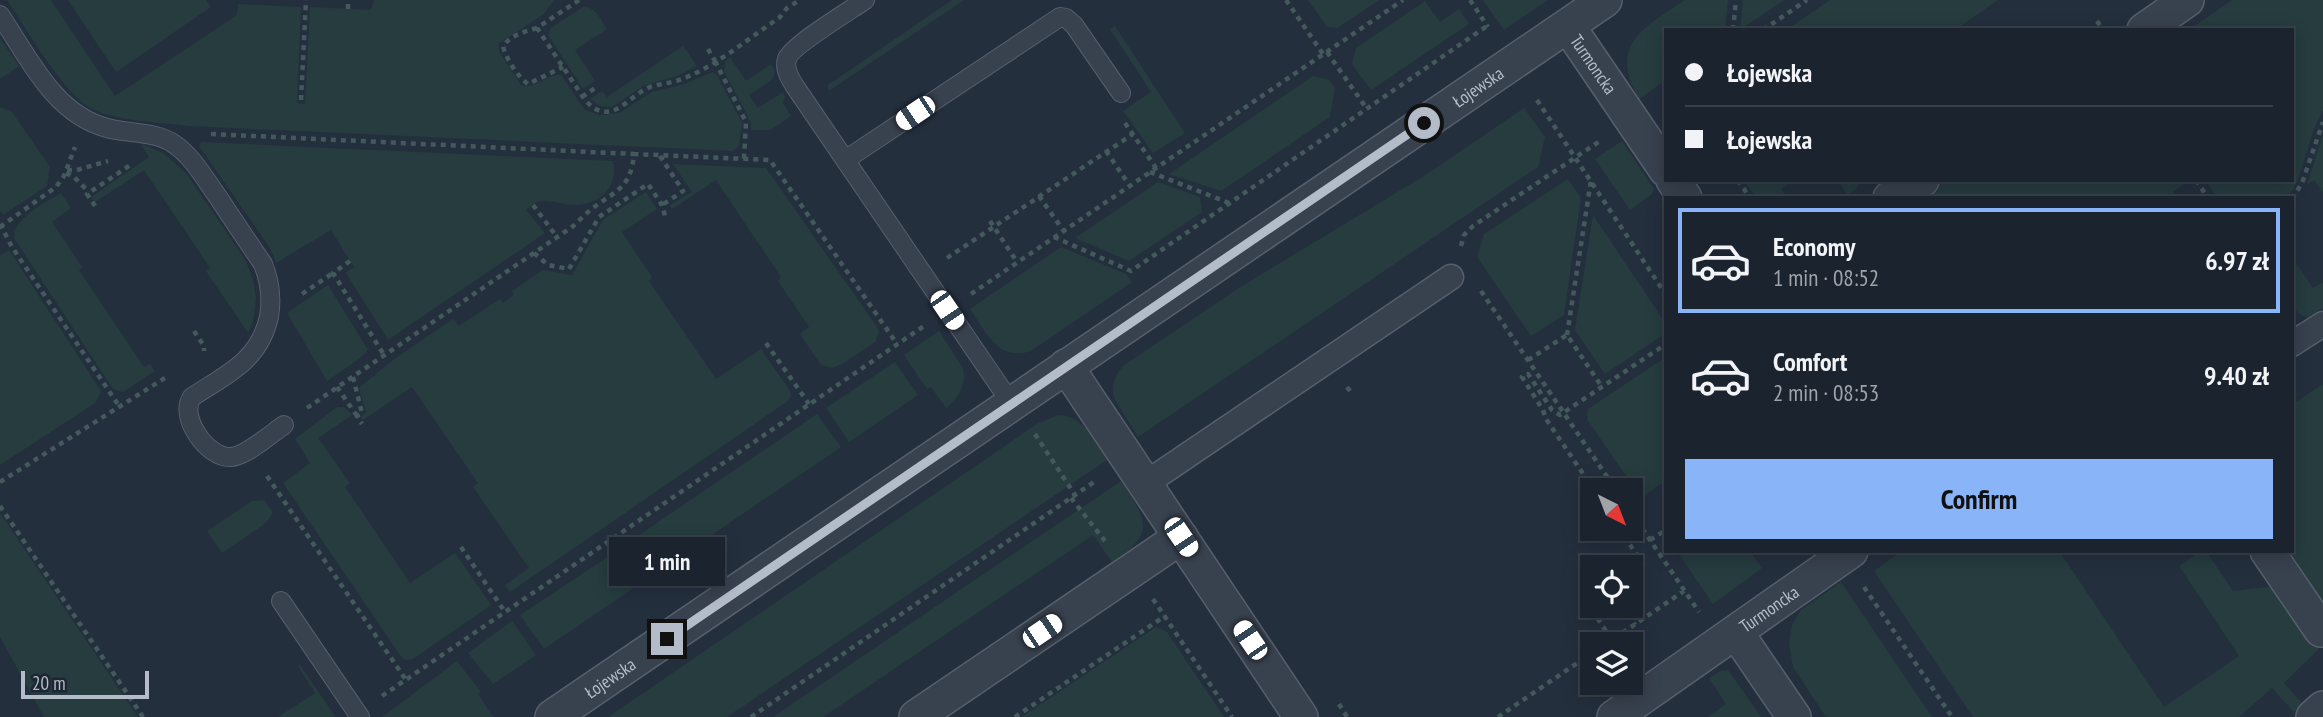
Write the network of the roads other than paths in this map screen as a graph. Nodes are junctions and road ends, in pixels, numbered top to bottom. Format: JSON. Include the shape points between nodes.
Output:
{"nodes":[{"id":1,"x":865,"y":0,"type":"edge"},
{"id":2,"x":1605,"y":0,"type":"edge"},
{"id":3,"x":2187,"y":0,"type":"edge"},
{"id":4,"x":0,"y":15,"type":"edge"},
{"id":5,"x":1568,"y":26,"type":"junction"},
{"id":6,"x":2147,"y":28,"type":"edge"},
{"id":7,"x":1121,"y":93,"type":"dead end"},
{"id":8,"x":845,"y":160,"type":"junction"},
{"id":9,"x":1664,"y":167,"type":"edge"},
{"id":10,"x":1918,"y":182,"type":"edge"},
{"id":11,"x":1893,"y":196,"type":"edge"},
{"id":12,"x":1455,"y":265,"type":"road end"},
{"id":13,"x":2323,"y":324,"type":"edge"},
{"id":14,"x":2294,"y":343,"type":"edge"},
{"id":15,"x":1066,"y":366,"type":"junction"},
{"id":16,"x":1010,"y":403,"type":"junction"},
{"id":17,"x":284,"y":425,"type":"road end"},
{"id":18,"x":1137,"y":472,"type":"junction"},
{"id":19,"x":1181,"y":537,"type":"junction"},
{"id":20,"x":2268,"y":553,"type":"edge"},
{"id":21,"x":1854,"y":564,"type":"edge"},
{"id":22,"x":281,"y":601,"type":"dead end"},
{"id":23,"x":2322,"y":632,"type":"edge"},
{"id":24,"x":1728,"y":638,"type":"junction"},
{"id":25,"x":2323,"y":708,"type":"edge"},
{"id":26,"x":359,"y":715,"type":"edge"},
{"id":27,"x":552,"y":717,"type":"edge"},
{"id":28,"x":916,"y":717,"type":"edge"},
{"id":29,"x":1301,"y":717,"type":"edge"},
{"id":30,"x":1614,"y":717,"type":"edge"},
{"id":31,"x":1794,"y":717,"type":"edge"},
{"id":32,"x":2313,"y":717,"type":"edge"}],
"edges":[{"from":1,"to":8,"type":"lane","via":[[796,47],[786,63],[792,82]]},
{"from":2,"to":5,"type":"street","name":"Łojewska"},
{"from":3,"to":6,"type":"street"},
{"from":4,"to":17,"type":"lane","via":[[57,98],[83,120],[152,135],[173,143],[188,156],[263,264],[270,311],[262,341],[239,366],[192,397],[187,409],[188,419],[207,447],[231,457]]},
{"from":5,"to":9,"type":"street","name":"Turmoncka"},
{"from":5,"to":15,"type":"street","name":"Łojewska"},
{"from":7,"to":8,"type":"lane","via":[[1074,25],[1060,17]]},
{"from":8,"to":16,"type":"lane"},
{"from":10,"to":11,"type":"street"},
{"from":12,"to":18,"type":"street"},
{"from":13,"to":14,"type":"street"},
{"from":15,"to":16,"type":"street","name":"Łojewska"},
{"from":15,"to":18,"type":"street"},
{"from":16,"to":27,"type":"street","name":"Łojewska"},
{"from":18,"to":19,"type":"street"},
{"from":19,"to":28,"type":"street"},
{"from":19,"to":29,"type":"street"},
{"from":20,"to":23,"type":"street"},
{"from":21,"to":24,"type":"street","name":"Turmoncka"},
{"from":22,"to":26,"type":"lane"},
{"from":24,"to":30,"type":"street"},
{"from":24,"to":31,"type":"street","name":"Turmoncka"},
{"from":25,"to":32,"type":"street"}]}
